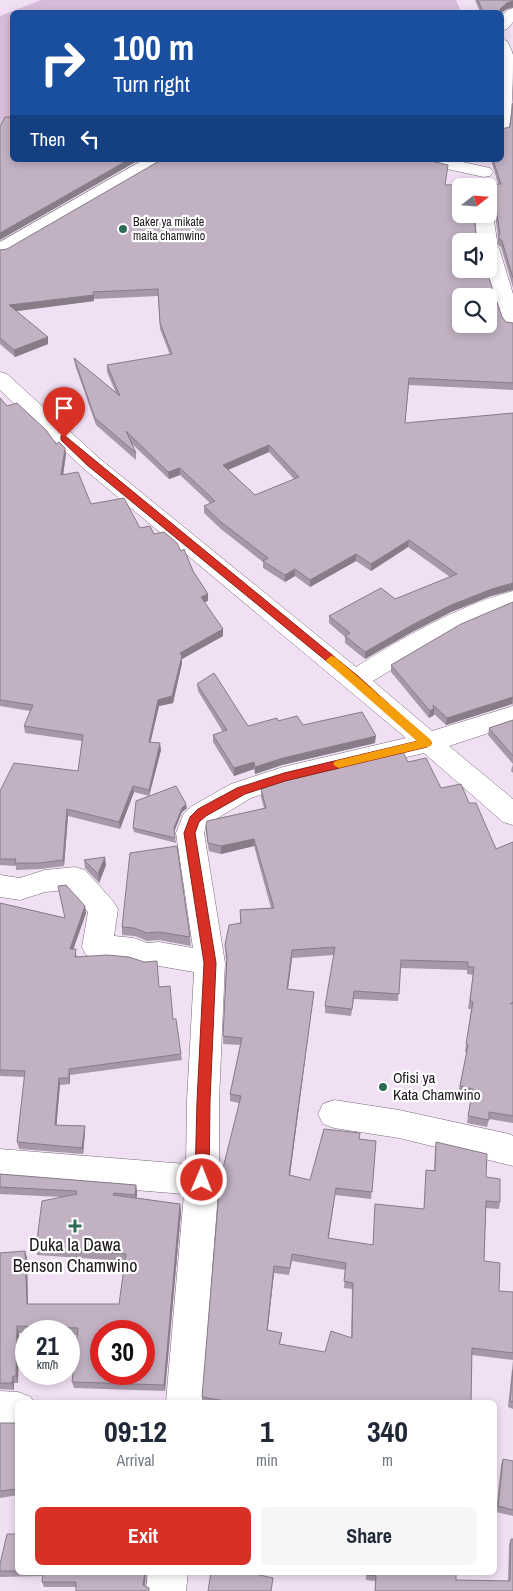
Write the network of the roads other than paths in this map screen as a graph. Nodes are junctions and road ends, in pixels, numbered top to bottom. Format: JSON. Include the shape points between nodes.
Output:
{"nodes":[{"id":1,"x":513,"y":13,"type":"edge"},
{"id":2,"x":504,"y":23,"type":"edge"},
{"id":3,"x":504,"y":50,"type":"edge"},
{"id":4,"x":504,"y":116,"type":"edge"},
{"id":5,"x":153,"y":162,"type":"edge"},
{"id":6,"x":439,"y":162,"type":"edge"},
{"id":7,"x":486,"y":173,"type":"edge"},
{"id":8,"x":0,"y":250,"type":"edge"},
{"id":9,"x":497,"y":277,"type":"edge"},
{"id":10,"x":513,"y":323,"type":"edge"},
{"id":11,"x":0,"y":378,"type":"edge"},
{"id":12,"x":513,"y":599,"type":"edge"},
{"id":13,"x":355,"y":680,"type":"junction"},
{"id":14,"x":513,"y":715,"type":"edge"},
{"id":15,"x":427,"y":743,"type":"junction"},
{"id":16,"x":513,"y":816,"type":"edge"},
{"id":17,"x":0,"y":886,"type":"edge"},
{"id":18,"x":210,"y":963,"type":"junction"},
{"id":19,"x":334,"y":1114,"type":"dead end"},
{"id":20,"x":513,"y":1151,"type":"edge"},
{"id":21,"x":0,"y":1164,"type":"edge"},
{"id":22,"x":202,"y":1180,"type":"junction"},
{"id":23,"x":184,"y":1400,"type":"edge"},
{"id":24,"x":0,"y":1409,"type":"edge"},
{"id":25,"x":15,"y":1410,"type":"edge"},
{"id":26,"x":168,"y":1575,"type":"edge"},
{"id":27,"x":166,"y":1591,"type":"edge"}],
"edges":[{"from":1,"to":2,"type":"street"},
{"from":3,"to":4,"type":"street","via":[[511,84]]},
{"from":5,"to":8,"type":"street"},
{"from":6,"to":7,"type":"street"},
{"from":9,"to":10,"type":"street"},
{"from":11,"to":13,"type":"street","via":[[90,463]]},
{"from":12,"to":13,"type":"street","via":[[460,618]]},
{"from":13,"to":15,"type":"street"},
{"from":14,"to":15,"type":"street"},
{"from":15,"to":16,"type":"street"},
{"from":15,"to":18,"type":"street","via":[[284,777],[241,791],[202,812],[194,820],[190,833]]},
{"from":17,"to":18,"type":"street","via":[[20,889],[45,881],[75,878],[103,909],[97,947]]},
{"from":18,"to":22,"type":"street"},
{"from":19,"to":20,"type":"street","via":[[399,1124]]},
{"from":21,"to":22,"type":"street"},
{"from":22,"to":23,"type":"street"},
{"from":24,"to":25,"type":"street"},
{"from":26,"to":27,"type":"street"}]}
